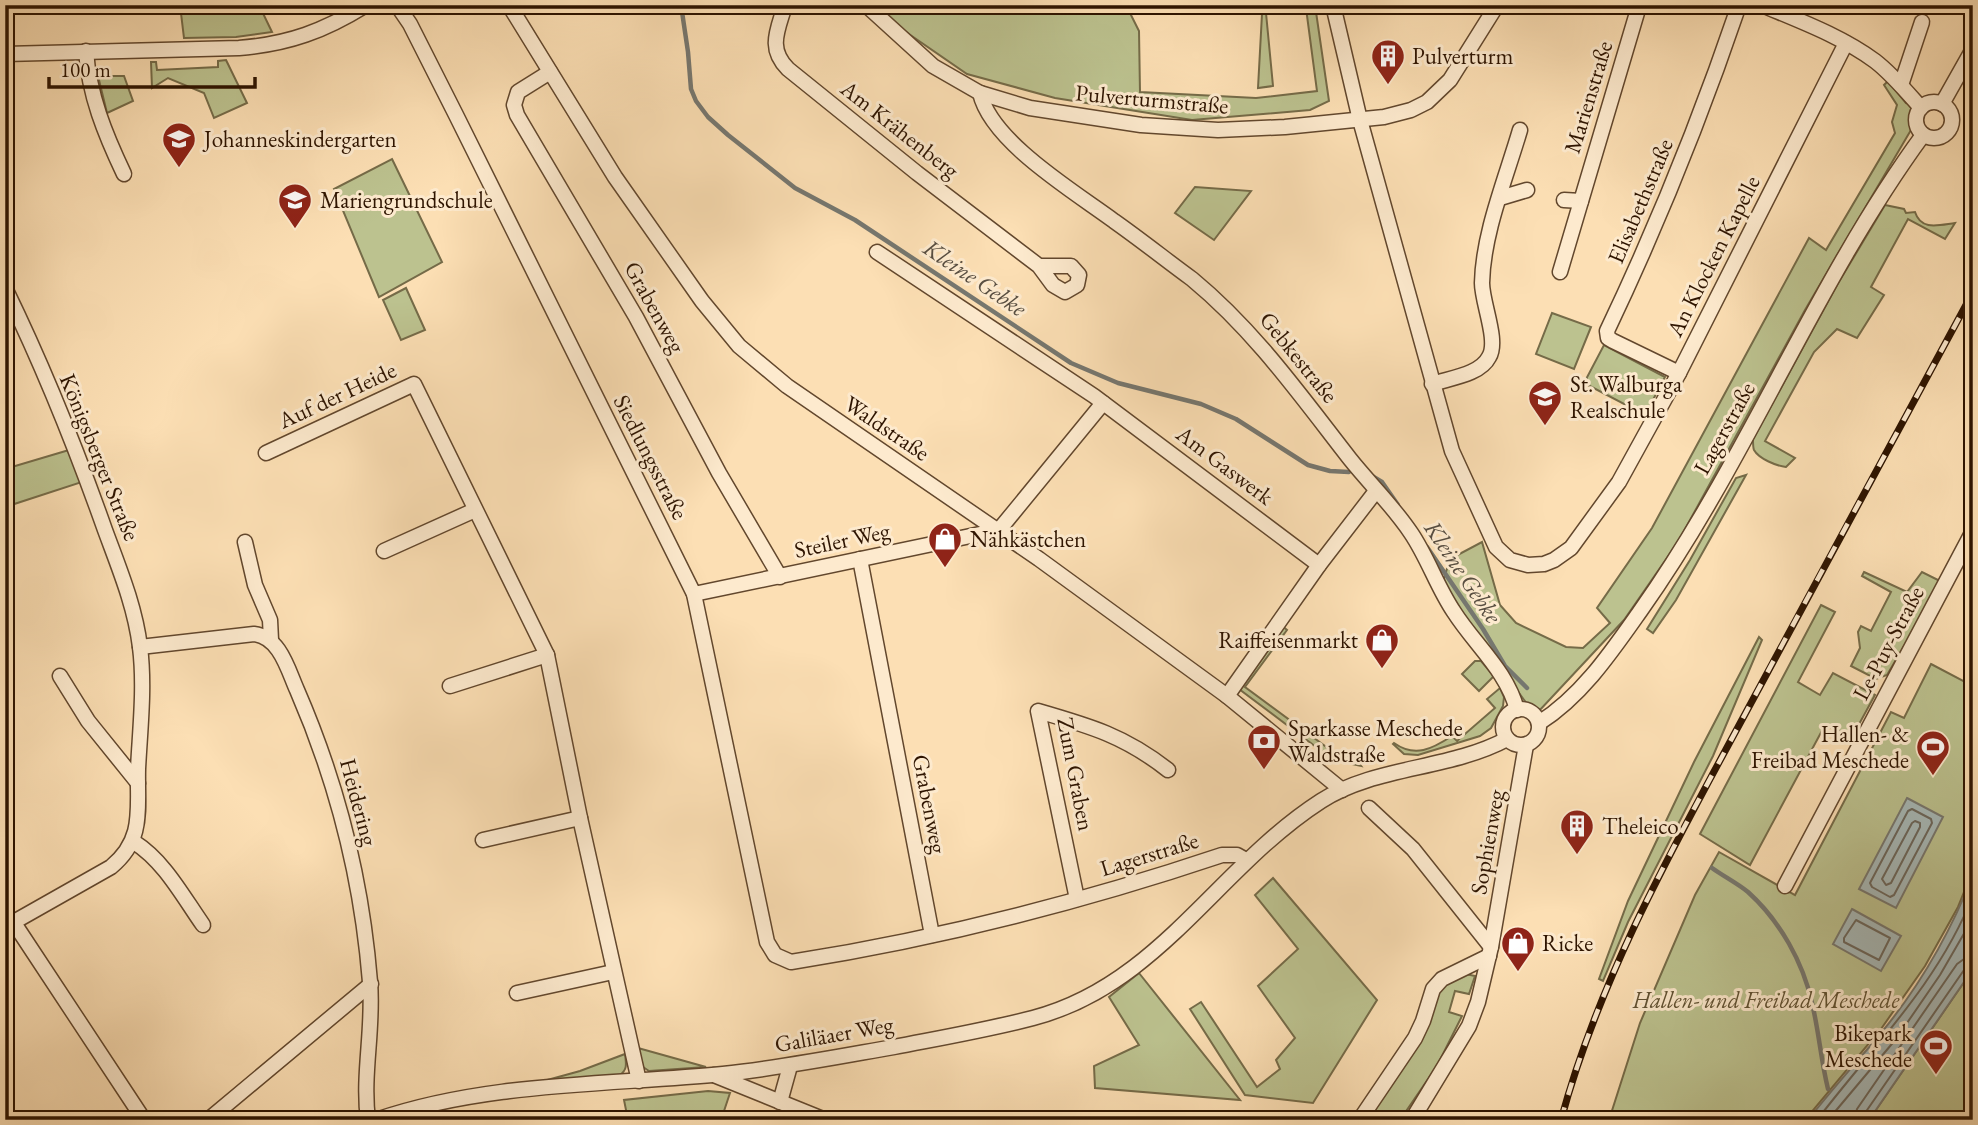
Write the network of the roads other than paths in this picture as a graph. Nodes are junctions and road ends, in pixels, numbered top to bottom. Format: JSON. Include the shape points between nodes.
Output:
{"nodes":[{"id":1,"x":366,"y":5,"type":"edge"},
{"id":2,"x":397,"y":5,"type":"edge"},
{"id":3,"x":509,"y":5,"type":"edge"},
{"id":4,"x":785,"y":5,"type":"edge"},
{"id":5,"x":866,"y":5,"type":"edge"},
{"id":6,"x":1333,"y":5,"type":"edge"},
{"id":7,"x":1497,"y":5,"type":"edge"},
{"id":8,"x":1739,"y":5,"type":"edge"},
{"id":9,"x":1762,"y":5,"type":"edge"},
{"id":10,"x":1643,"y":6,"type":"edge"},
{"id":11,"x":1922,"y":22,"type":"dead end"},
{"id":12,"x":1846,"y":43,"type":"junction"},
{"id":13,"x":1973,"y":49,"type":"edge"},
{"id":14,"x":86,"y":51,"type":"junction"},
{"id":15,"x":5,"y":54,"type":"edge"},
{"id":16,"x":550,"y":72,"type":"junction"},
{"id":17,"x":1901,"y":85,"type":"junction"},
{"id":18,"x":980,"y":93,"type":"junction"},
{"id":19,"x":1942,"y":104,"type":"junction"},
{"id":20,"x":1920,"y":108,"type":"junction"},
{"id":21,"x":1360,"y":120,"type":"junction"},
{"id":22,"x":1520,"y":130,"type":"dead end"},
{"id":23,"x":1923,"y":135,"type":"junction"},
{"id":24,"x":124,"y":174,"type":"dead end"},
{"id":25,"x":1527,"y":190,"type":"dead end"},
{"id":26,"x":1500,"y":198,"type":"junction"},
{"id":27,"x":1564,"y":200,"type":"dead end"},
{"id":28,"x":1581,"y":201,"type":"junction"},
{"id":29,"x":877,"y":252,"type":"dead end"},
{"id":30,"x":1039,"y":266,"type":"dead end"},
{"id":31,"x":1560,"y":272,"type":"dead end"},
{"id":32,"x":5,"y":288,"type":"edge"},
{"id":33,"x":1679,"y":373,"type":"junction"},
{"id":34,"x":1432,"y":384,"type":"junction"},
{"id":35,"x":1103,"y":403,"type":"junction"},
{"id":36,"x":266,"y":453,"type":"dead end"},
{"id":37,"x":1376,"y":491,"type":"junction"},
{"id":38,"x":475,"y":510,"type":"junction"},
{"id":39,"x":999,"y":530,"type":"junction"},
{"id":40,"x":1973,"y":531,"type":"edge"},
{"id":41,"x":246,"y":541,"type":"dead end"},
{"id":42,"x":384,"y":551,"type":"dead end"},
{"id":43,"x":860,"y":559,"type":"junction"},
{"id":44,"x":1319,"y":565,"type":"junction"},
{"id":45,"x":780,"y":577,"type":"junction"},
{"id":46,"x":694,"y":594,"type":"junction"},
{"id":47,"x":271,"y":640,"type":"junction"},
{"id":48,"x":140,"y":647,"type":"junction"},
{"id":49,"x":547,"y":655,"type":"junction"},
{"id":50,"x":60,"y":676,"type":"dead end"},
{"id":51,"x":450,"y":687,"type":"dead end"},
{"id":52,"x":1227,"y":696,"type":"junction"},
{"id":53,"x":1517,"y":710,"type":"junction"},
{"id":54,"x":1539,"y":723,"type":"junction"},
{"id":55,"x":1507,"y":739,"type":"junction"},
{"id":56,"x":1526,"y":745,"type":"junction"},
{"id":57,"x":1168,"y":770,"type":"dead end"},
{"id":58,"x":138,"y":783,"type":"junction"},
{"id":59,"x":1342,"y":790,"type":"junction"},
{"id":60,"x":1369,"y":808,"type":"dead end"},
{"id":61,"x":580,"y":818,"type":"junction"},
{"id":62,"x":483,"y":840,"type":"dead end"},
{"id":63,"x":134,"y":842,"type":"junction"},
{"id":64,"x":1246,"y":860,"type":"junction"},
{"id":65,"x":1785,"y":886,"type":"dead end"},
{"id":66,"x":1077,"y":899,"type":"junction"},
{"id":67,"x":9,"y":925,"type":"edge"},
{"id":68,"x":203,"y":925,"type":"dead end"},
{"id":69,"x":932,"y":935,"type":"junction"},
{"id":70,"x":1490,"y":951,"type":"junction"},
{"id":71,"x":780,"y":958,"type":"joint"},
{"id":72,"x":613,"y":972,"type":"junction"},
{"id":73,"x":371,"y":984,"type":"junction"},
{"id":74,"x":517,"y":993,"type":"dead end"},
{"id":75,"x":790,"y":1066,"type":"junction"},
{"id":76,"x":712,"y":1075,"type":"junction"},
{"id":77,"x":639,"y":1081,"type":"junction"},
{"id":78,"x":780,"y":1102,"type":"junction"},
{"id":79,"x":1363,"y":1115,"type":"dead end"},
{"id":80,"x":144,"y":1120,"type":"edge"},
{"id":81,"x":208,"y":1120,"type":"edge"},
{"id":82,"x":368,"y":1120,"type":"edge"},
{"id":83,"x":376,"y":1120,"type":"edge"},
{"id":84,"x":825,"y":1120,"type":"edge"},
{"id":85,"x":1412,"y":1120,"type":"edge"}],
"edges":[{"from":1,"to":14,"type":"street","via":[[321,31],[273,44]]},
{"from":2,"to":46,"type":"street","name":"Siedlungsstraße","via":[[445,92]]},
{"from":3,"to":16,"type":"street","name":"Waldstraße"},
{"from":4,"to":30,"type":"street","name":"Am Krähenberg","via":[[776,39],[781,62]]},
{"from":5,"to":18,"type":"street","name":"Pulverturmstraße","via":[[933,66]]},
{"from":6,"to":21,"type":"street","name":"An Klocken Kapelle"},
{"from":7,"to":21,"type":"street","name":"Pulverturmstraße","via":[[1443,90],[1411,110]]},
{"from":8,"to":33,"type":"street","name":"Elisabethstraße","via":[[1677,177],[1608,331],[1613,341]]},
{"from":9,"to":12,"type":"street"},
{"from":10,"to":28,"type":"street","name":"Marienstraße"},
{"from":11,"to":17,"type":"street"},
{"from":12,"to":17,"type":"street"},
{"from":12,"to":33,"type":"street","name":"An Klocken Kapelle"},
{"from":13,"to":19,"type":"street"},
{"from":14,"to":15,"type":"street"},
{"from":14,"to":24,"type":"street","via":[[95,104]]},
{"from":16,"to":39,"type":"street","name":"Waldstraße","via":[[615,177],[739,346],[787,386]]},
{"from":16,"to":45,"type":"street","name":"Grabenweg","via":[[518,92],[515,110]]},
{"from":17,"to":20,"type":"street"},
{"from":18,"to":21,"type":"street","name":"Pulverturmstraße","via":[[1030,107],[1185,129],[1262,129]]},
{"from":18,"to":37,"type":"street","name":"Gebkestraße","via":[[986,111],[1027,156],[1192,279],[1238,320]]},
{"from":19,"to":20,"type":"street","via":[[1930,102]]},
{"from":19,"to":23,"type":"street","via":[[1951,114],[1949,130],[1940,137]]},
{"from":20,"to":23,"type":"street","via":[[1916,124]]},
{"from":21,"to":34,"type":"street","name":"An Klocken Kapelle"},
{"from":22,"to":26,"type":"street"},
{"from":23,"to":54,"type":"street","name":"Lagerstraße","via":[[1810,317],[1680,553],[1591,677]]},
{"from":25,"to":26,"type":"street"},
{"from":26,"to":34,"type":"street","via":[[1483,256],[1482,287],[1493,348],[1489,359],[1479,369]]},
{"from":27,"to":28,"type":"street"},
{"from":28,"to":31,"type":"street","name":"Marienstraße"},
{"from":29,"to":35,"type":"street","name":"Am Gaswerk"},
{"from":32,"to":48,"type":"street","name":"Königsberger Straße","via":[[95,501],[130,599]]},
{"from":33,"to":34,"type":"street","name":"An Klocken Kapelle","via":[[1619,482],[1585,531],[1564,554],[1535,566],[1505,556],[1491,538],[1452,451]]},
{"from":35,"to":39,"type":"street"},
{"from":35,"to":44,"type":"street","name":"Am Gaswerk"},
{"from":36,"to":38,"type":"street","name":"Auf der Heide","via":[[414,384]]},
{"from":37,"to":44,"type":"street"},
{"from":37,"to":53,"type":"street","name":"Gebkestraße","via":[[1412,534],[1455,615],[1510,689]]},
{"from":38,"to":42,"type":"street"},
{"from":38,"to":49,"type":"street","name":"Auf der Heide"},
{"from":39,"to":43,"type":"street","name":"Steiler Weg"},
{"from":39,"to":52,"type":"street","name":"Waldstraße"},
{"from":40,"to":65,"type":"street","name":"Le-Puy-Straße"},
{"from":41,"to":47,"type":"street","name":"Heidering","via":[[255,585],[270,620]]},
{"from":43,"to":45,"type":"street","name":"Steiler Weg"},
{"from":43,"to":69,"type":"street","name":"Grabenweg"},
{"from":44,"to":52,"type":"street"},
{"from":45,"to":46,"type":"street","name":"Steiler Weg"},
{"from":46,"to":71,"type":"street","name":"Siedlungsstraße","via":[[767,942]]},
{"from":47,"to":48,"type":"street","via":[[254,634]]},
{"from":47,"to":73,"type":"street","name":"Heidering","via":[[317,737],[334,787]]},
{"from":48,"to":58,"type":"street"},
{"from":49,"to":51,"type":"street"},
{"from":49,"to":61,"type":"street","name":"Auf der Heide"},
{"from":50,"to":58,"type":"street"},
{"from":52,"to":59,"type":"street","name":"Waldstraße"},
{"from":53,"to":54,"type":"street","via":[[1531,712]]},
{"from":53,"to":55,"type":"street","via":[[1504,721]]},
{"from":54,"to":56,"type":"street","via":[[1536,738]]},
{"from":55,"to":56,"type":"street"},
{"from":55,"to":59,"type":"street","via":[[1458,758]]},
{"from":56,"to":70,"type":"street","name":"Sophienweg"},
{"from":57,"to":66,"type":"street","name":"Zum Graben","via":[[1125,740],[1038,711]]},
{"from":58,"to":63,"type":"street"},
{"from":59,"to":64,"type":"street","via":[[1282,828]]},
{"from":60,"to":70,"type":"street","name":"Sophienweg","via":[[1413,849]]},
{"from":61,"to":62,"type":"street"},
{"from":61,"to":72,"type":"street","name":"Auf der Heide"},
{"from":63,"to":67,"type":"street","via":[[111,867]]},
{"from":63,"to":68,"type":"street","via":[[153,855]]},
{"from":64,"to":66,"type":"street","name":"Lagerstraße","via":[[1222,855]]},
{"from":64,"to":75,"type":"street","name":"Galiläaer Weg","via":[[1173,936],[1085,998],[1025,1020]]},
{"from":66,"to":69,"type":"street","name":"Lagerstraße"},
{"from":67,"to":80,"type":"street"},
{"from":69,"to":71,"type":"street","name":"Lagerstraße","via":[[791,961]]},
{"from":70,"to":79,"type":"street","via":[[1433,989],[1416,1038]]},
{"from":70,"to":85,"type":"street","name":"Sophienweg","via":[[1469,1026]]},
{"from":72,"to":74,"type":"street"},
{"from":72,"to":77,"type":"street","name":"Auf der Heide"},
{"from":73,"to":81,"type":"street"},
{"from":73,"to":82,"type":"street","name":"Heidering","via":[[365,1096]]},
{"from":75,"to":76,"type":"street","name":"Galiläaer Weg"},
{"from":75,"to":78,"type":"street"},
{"from":76,"to":77,"type":"street","name":"Galiläaer Weg"},
{"from":76,"to":78,"type":"street"},
{"from":77,"to":83,"type":"street","name":"Galiläaer Weg","via":[[442,1101]]},
{"from":78,"to":84,"type":"street"}]}
